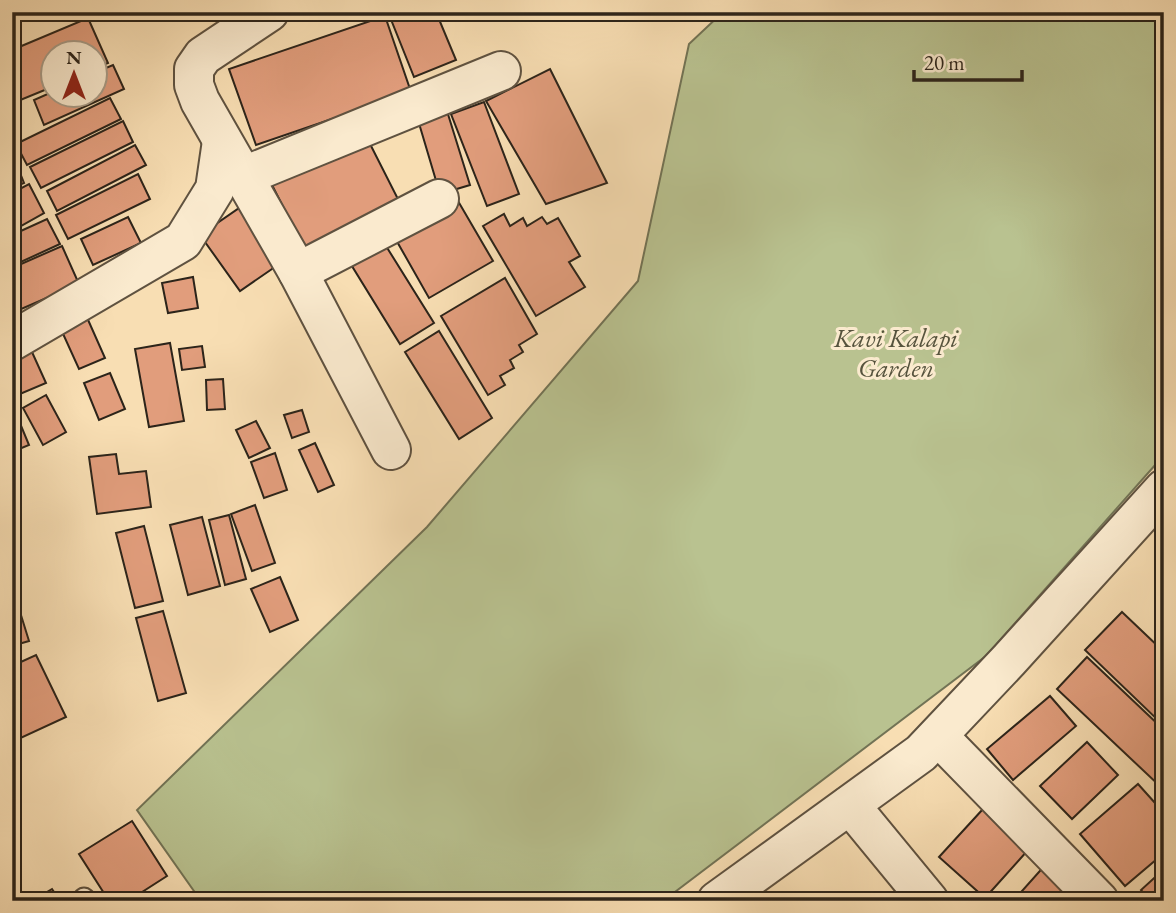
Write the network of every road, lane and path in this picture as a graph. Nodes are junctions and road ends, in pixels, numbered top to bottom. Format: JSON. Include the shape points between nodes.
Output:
{"nodes":[{"id":1,"x":269,"y":12,"type":"edge"},
{"id":2,"x":501,"y":71,"type":"dead end"},
{"id":3,"x":222,"y":141,"type":"junction"},
{"id":4,"x":244,"y":176,"type":"junction"},
{"id":5,"x":439,"y":199,"type":"dead end"},
{"id":6,"x":298,"y":272,"type":"junction"},
{"id":7,"x":12,"y":341,"type":"edge"},
{"id":8,"x":391,"y":450,"type":"dead end"},
{"id":9,"x":1164,"y":489,"type":"edge"},
{"id":10,"x":938,"y":736,"type":"junction"},
{"id":11,"x":850,"y":805,"type":"junction"},
{"id":12,"x":717,"y":901,"type":"edge"},
{"id":13,"x":929,"y":901,"type":"edge"},
{"id":14,"x":1099,"y":901,"type":"edge"}],
"edges":[{"from":1,"to":3,"type":"street","via":[[203,55],[194,69],[200,101]]},
{"from":2,"to":4,"type":"street"},
{"from":3,"to":4,"type":"street"},
{"from":3,"to":7,"type":"street","via":[[215,190],[183,240]]},
{"from":4,"to":6,"type":"street"},
{"from":5,"to":6,"type":"street"},
{"from":6,"to":8,"type":"street"},
{"from":9,"to":10,"type":"street"},
{"from":10,"to":11,"type":"street","via":[[922,753]]},
{"from":10,"to":14,"type":"street"},
{"from":11,"to":12,"type":"street"},
{"from":11,"to":13,"type":"street"}]}
